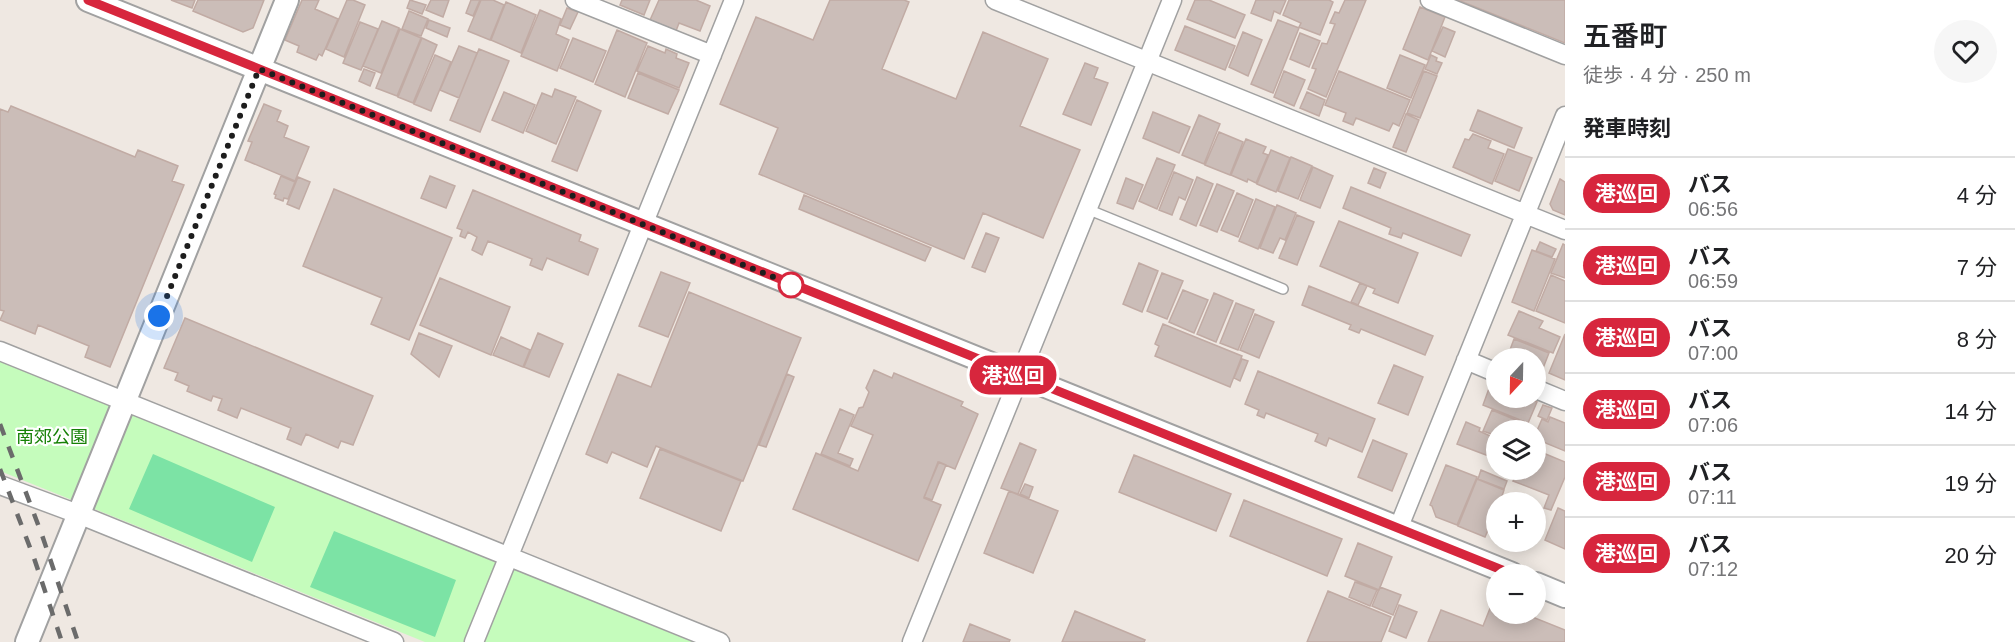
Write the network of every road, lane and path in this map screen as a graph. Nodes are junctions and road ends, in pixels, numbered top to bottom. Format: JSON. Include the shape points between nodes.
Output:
{"nodes":[{"id":1,"x":88,"y":0,"type":"edge"},
{"id":2,"x":286,"y":0,"type":"edge"},
{"id":3,"x":575,"y":0,"type":"edge"},
{"id":4,"x":734,"y":0,"type":"edge"},
{"id":5,"x":995,"y":0,"type":"edge"},
{"id":6,"x":1172,"y":0,"type":"edge"},
{"id":7,"x":1430,"y":0,"type":"edge"},
{"id":8,"x":712,"y":55,"type":"junction"},
{"id":9,"x":1565,"y":55,"type":"edge"},
{"id":10,"x":1147,"y":62,"type":"junction"},
{"id":11,"x":259,"y":69,"type":"junction"},
{"id":12,"x":1565,"y":116,"type":"edge"},
{"id":13,"x":1088,"y":209,"type":"junction"},
{"id":14,"x":1525,"y":214,"type":"junction"},
{"id":15,"x":643,"y":225,"type":"junction"},
{"id":16,"x":1565,"y":230,"type":"edge"},
{"id":17,"x":1283,"y":289,"type":"dead end"},
{"id":18,"x":0,"y":351,"type":"edge"},
{"id":19,"x":1466,"y":360,"type":"junction"},
{"id":20,"x":1486,"y":368,"type":"edge"},
{"id":21,"x":1020,"y":377,"type":"junction"},
{"id":22,"x":1546,"y":393,"type":"edge"},
{"id":23,"x":124,"y":401,"type":"junction"},
{"id":24,"x":1565,"y":401,"type":"edge"},
{"id":25,"x":0,"y":485,"type":"edge"},
{"id":26,"x":78,"y":514,"type":"junction"},
{"id":27,"x":1398,"y":529,"type":"junction"},
{"id":28,"x":508,"y":556,"type":"junction"},
{"id":29,"x":1487,"y":564,"type":"edge"},
{"id":30,"x":1546,"y":588,"type":"edge"},
{"id":31,"x":1565,"y":596,"type":"edge"},
{"id":32,"x":27,"y":642,"type":"edge"},
{"id":33,"x":394,"y":642,"type":"edge"},
{"id":34,"x":474,"y":642,"type":"edge"},
{"id":35,"x":720,"y":642,"type":"edge"},
{"id":36,"x":912,"y":642,"type":"edge"}],
"edges":[{"from":1,"to":11,"type":"street"},
{"from":2,"to":11,"type":"street"},
{"from":3,"to":8,"type":"street"},
{"from":4,"to":8,"type":"street"},
{"from":5,"to":10,"type":"street"},
{"from":6,"to":10,"type":"street"},
{"from":7,"to":9,"type":"street"},
{"from":8,"to":15,"type":"street"},
{"from":10,"to":13,"type":"street"},
{"from":10,"to":14,"type":"street"},
{"from":11,"to":15,"type":"street"},
{"from":11,"to":23,"type":"street"},
{"from":12,"to":14,"type":"street"},
{"from":13,"to":17,"type":"lane"},
{"from":13,"to":21,"type":"street"},
{"from":14,"to":16,"type":"street"},
{"from":14,"to":19,"type":"street"},
{"from":15,"to":21,"type":"street"},
{"from":15,"to":28,"type":"street"},
{"from":18,"to":23,"type":"street"},
{"from":19,"to":20,"type":"street"},
{"from":19,"to":27,"type":"street"},
{"from":21,"to":27,"type":"street"},
{"from":21,"to":36,"type":"street"},
{"from":22,"to":24,"type":"street"},
{"from":23,"to":26,"type":"street"},
{"from":23,"to":28,"type":"street"},
{"from":25,"to":26,"type":"street"},
{"from":26,"to":32,"type":"street"},
{"from":26,"to":33,"type":"street"},
{"from":27,"to":29,"type":"street"},
{"from":28,"to":34,"type":"street"},
{"from":28,"to":35,"type":"street"},
{"from":30,"to":31,"type":"street"}]}
